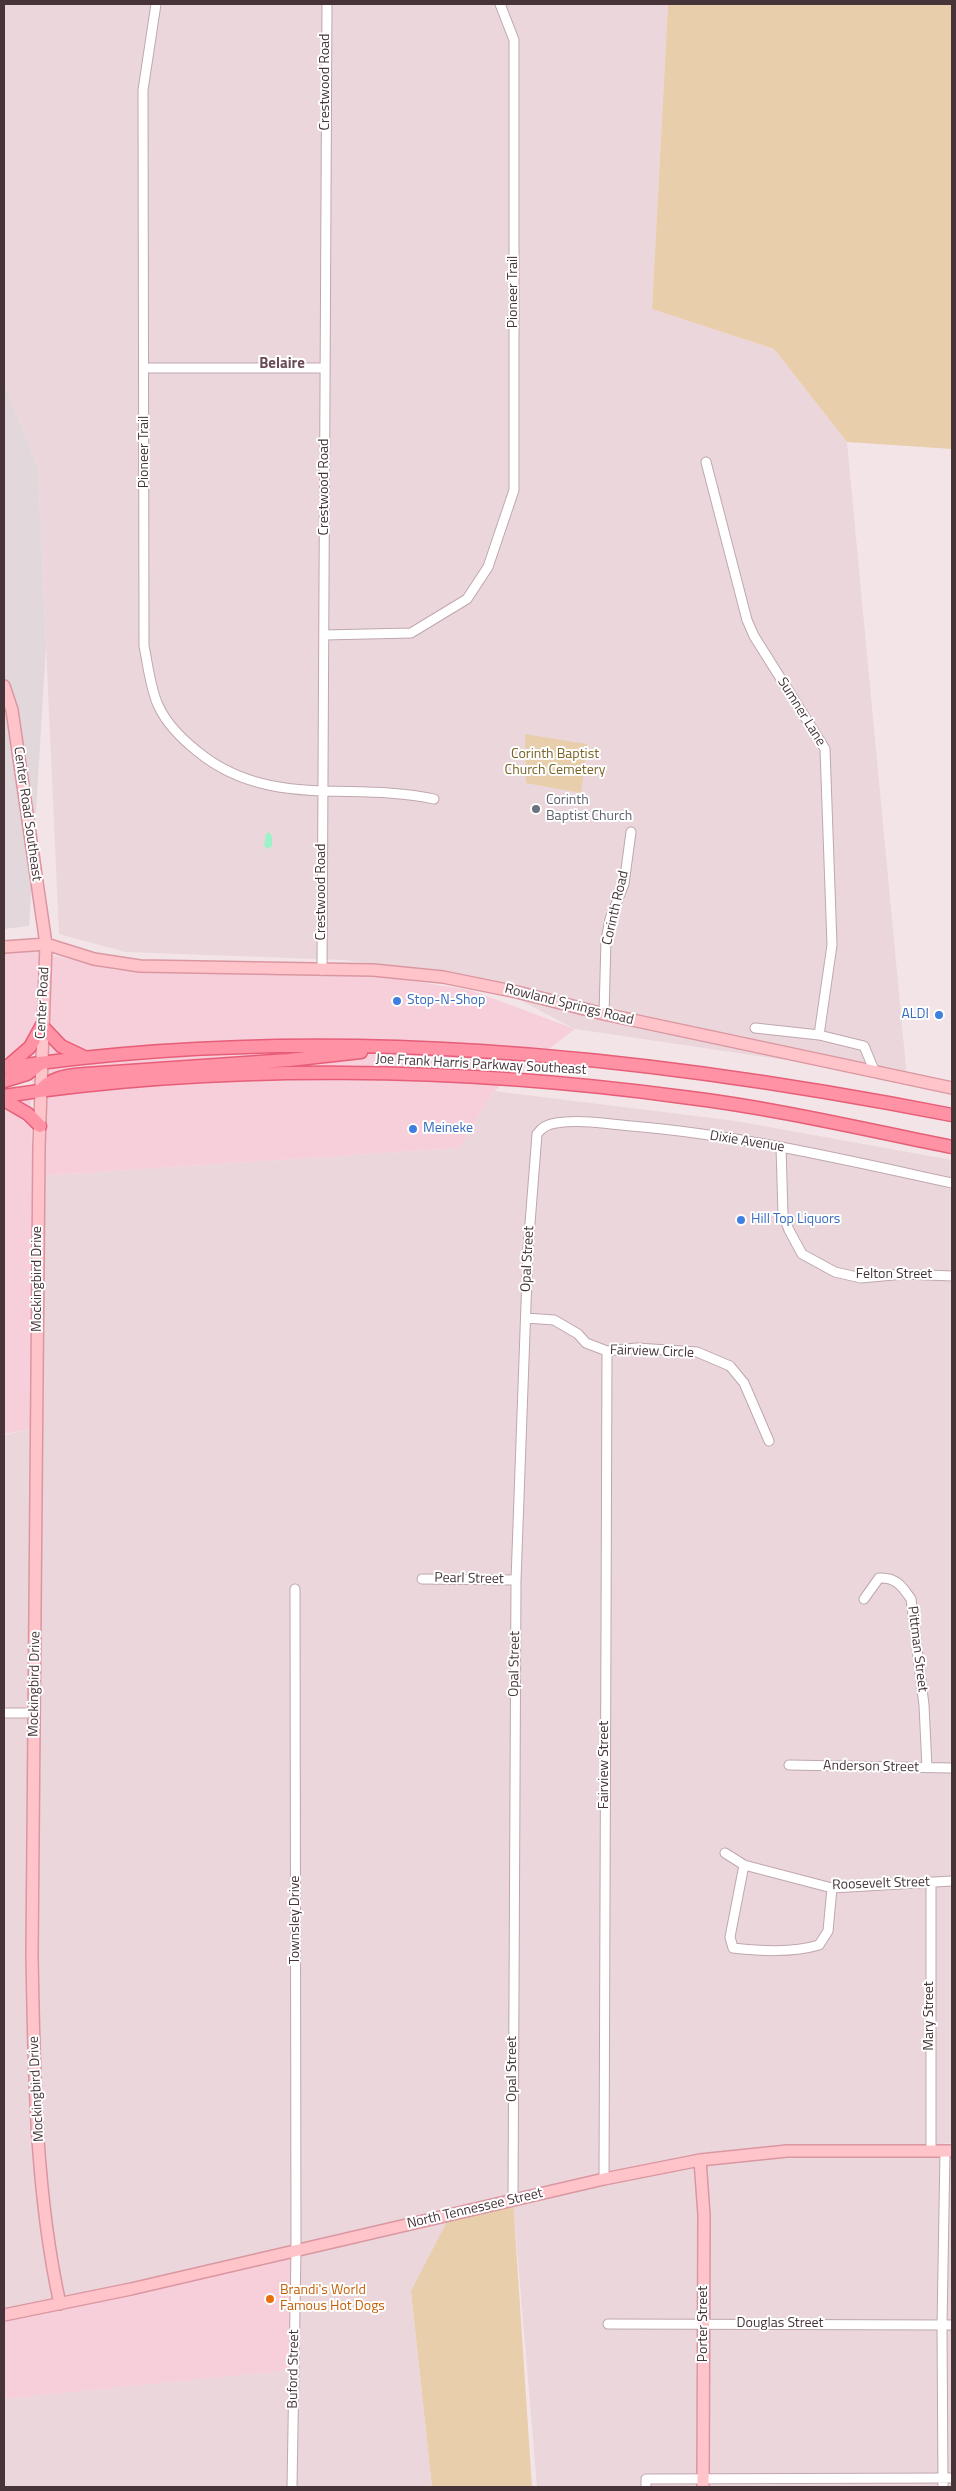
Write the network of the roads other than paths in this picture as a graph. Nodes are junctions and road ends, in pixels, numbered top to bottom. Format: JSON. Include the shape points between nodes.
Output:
{"nodes":[{"id":1,"x":156,"y":4,"type":"edge"},
{"id":2,"x":326,"y":4,"type":"edge"},
{"id":3,"x":500,"y":4,"type":"edge"},
{"id":4,"x":145,"y":368,"type":"junction"},
{"id":5,"x":325,"y":368,"type":"junction"},
{"id":6,"x":706,"y":462,"type":"dead end"},
{"id":7,"x":324,"y":635,"type":"junction"},
{"id":8,"x":4,"y":686,"type":"edge"},
{"id":9,"x":322,"y":793,"type":"junction"},
{"id":10,"x":434,"y":799,"type":"dead end"},
{"id":11,"x":631,"y":832,"type":"dead end"},
{"id":12,"x":46,"y":944,"type":"junction"},
{"id":13,"x":4,"y":947,"type":"edge"},
{"id":14,"x":322,"y":970,"type":"junction"},
{"id":15,"x":604,"y":1014,"type":"junction"},
{"id":16,"x":42,"y":1026,"type":"junction"},
{"id":17,"x":756,"y":1028,"type":"dead end"},
{"id":18,"x":820,"y":1034,"type":"junction"},
{"id":19,"x":375,"y":1047,"type":"junction"},
{"id":20,"x":88,"y":1058,"type":"junction"},
{"id":21,"x":40,"y":1063,"type":"junction"},
{"id":22,"x":874,"y":1070,"type":"junction"},
{"id":23,"x":4,"y":1072,"type":"edge"},
{"id":24,"x":952,"y":1088,"type":"edge"},
{"id":25,"x":40,"y":1091,"type":"junction"},
{"id":26,"x":4,"y":1096,"type":"edge"},
{"id":27,"x":4,"y":1100,"type":"edge"},
{"id":28,"x":952,"y":1115,"type":"edge"},
{"id":29,"x":40,"y":1126,"type":"junction"},
{"id":30,"x":540,"y":1130,"type":"joint"},
{"id":31,"x":781,"y":1147,"type":"junction"},
{"id":32,"x":952,"y":1147,"type":"edge"},
{"id":33,"x":952,"y":1183,"type":"edge"},
{"id":34,"x":952,"y":1276,"type":"edge"},
{"id":35,"x":526,"y":1318,"type":"junction"},
{"id":36,"x":607,"y":1351,"type":"junction"},
{"id":37,"x":769,"y":1440,"type":"dead end"},
{"id":38,"x":422,"y":1578,"type":"dead end"},
{"id":39,"x":516,"y":1580,"type":"junction"},
{"id":40,"x":296,"y":1589,"type":"dead end"},
{"id":41,"x":864,"y":1599,"type":"dead end"},
{"id":42,"x":4,"y":1713,"type":"edge"},
{"id":43,"x":34,"y":1713,"type":"junction"},
{"id":44,"x":789,"y":1765,"type":"dead end"},
{"id":45,"x":927,"y":1768,"type":"junction"},
{"id":46,"x":952,"y":1768,"type":"edge"},
{"id":47,"x":725,"y":1853,"type":"dead end"},
{"id":48,"x":744,"y":1864,"type":"junction"},
{"id":49,"x":952,"y":1881,"type":"edge"},
{"id":50,"x":931,"y":1882,"type":"junction"},
{"id":51,"x":832,"y":1888,"type":"junction"},
{"id":52,"x":931,"y":2151,"type":"junction"},
{"id":53,"x":949,"y":2151,"type":"edge"},
{"id":54,"x":700,"y":2160,"type":"junction"},
{"id":55,"x":604,"y":2179,"type":"junction"},
{"id":56,"x":513,"y":2200,"type":"junction"},
{"id":57,"x":296,"y":2250,"type":"junction"},
{"id":58,"x":60,"y":2304,"type":"junction"},
{"id":59,"x":4,"y":2315,"type":"edge"},
{"id":60,"x":608,"y":2324,"type":"dead end"},
{"id":61,"x":704,"y":2324,"type":"junction"},
{"id":62,"x":942,"y":2325,"type":"junction"},
{"id":63,"x":952,"y":2325,"type":"edge"},
{"id":64,"x":946,"y":2481,"type":"edge"},
{"id":65,"x":703,"y":2483,"type":"edge"},
{"id":66,"x":292,"y":2487,"type":"edge"},
{"id":67,"x":646,"y":2487,"type":"edge"}],
"edges":[{"from":1,"to":4,"type":"street","name":"Pioneer Trail","via":[[143,90]]},
{"from":2,"to":5,"type":"street","name":"Crestwood Road"},
{"from":3,"to":7,"type":"street","name":"Pioneer Trail","via":[[514,40],[514,490],[488,567],[467,599],[411,633]]},
{"from":4,"to":5,"type":"street"},
{"from":4,"to":9,"type":"street","name":"Pioneer Trail","via":[[144,646],[158,705],[181,738],[216,767],[266,786]]},
{"from":5,"to":7,"type":"street","name":"Crestwood Road"},
{"from":6,"to":18,"type":"street","name":"Sumner Lane","via":[[746,620],[825,748],[832,945]]},
{"from":7,"to":9,"type":"street","name":"Crestwood Road"},
{"from":8,"to":12,"type":"street","name":"Center Road Southeast","via":[[12,710]]},
{"from":9,"to":10,"type":"street","name":"Pioneer Trail","via":[[411,794]]},
{"from":9,"to":14,"type":"street","name":"Crestwood Road"},
{"from":11,"to":15,"type":"street","name":"Corinth Road","via":[[624,884],[610,919],[606,940]]},
{"from":12,"to":13,"type":"street","name":"Rowland Springs Road"},
{"from":12,"to":14,"type":"street","name":"Rowland Springs Road","via":[[124,965]]},
{"from":12,"to":16,"type":"street","name":"Center Road"},
{"from":14,"to":15,"type":"street","name":"Rowland Springs Road","via":[[373,970],[443,977]]},
{"from":15,"to":22,"type":"street","name":"Rowland Springs Road"},
{"from":16,"to":20,"type":"main road","via":[[61,1046]]},
{"from":16,"to":21,"type":"street","name":"Center Road"},
{"from":16,"to":23,"type":"main road","via":[[30,1047]]},
{"from":17,"to":18,"type":"street"},
{"from":18,"to":22,"type":"street","via":[[864,1046]]},
{"from":19,"to":20,"type":"main road","name":"Joe Frank Harris Parkway Southeast","via":[[253,1048]]},
{"from":19,"to":25,"type":"main road","via":[[344,1056],[63,1077],[47,1082]]},
{"from":19,"to":28,"type":"main road","name":"Joe Frank Harris Parkway Southeast","via":[[510,1052],[682,1069]]},
{"from":20,"to":21,"type":"main road","name":"Joe Frank Harris Parkway Southeast"},
{"from":21,"to":23,"type":"main road","via":[[27,1074]]},
{"from":21,"to":25,"type":"street","name":"Mockingbird Drive"},
{"from":22,"to":24,"type":"street","name":"Rowland Springs Road"},
{"from":25,"to":26,"type":"main road","name":"Joe Frank Harris Parkway Southeast"},
{"from":25,"to":29,"type":"street","name":"Mockingbird Drive"},
{"from":25,"to":32,"type":"main road","name":"Joe Frank Harris Parkway Southeast","via":[[164,1080],[274,1075],[383,1074],[519,1079],[712,1101]]},
{"from":27,"to":29,"type":"main road","via":[[28,1114]]},
{"from":29,"to":43,"type":"street","name":"Mockingbird Drive"},
{"from":30,"to":31,"type":"street","name":"Dixie Avenue","via":[[551,1124],[571,1122],[690,1132]]},
{"from":30,"to":35,"type":"street","name":"Opal Street","via":[[535,1139]]},
{"from":31,"to":33,"type":"street","name":"Dixie Avenue"},
{"from":31,"to":34,"type":"street","name":"Felton Street","via":[[783,1214],[802,1254],[835,1272],[861,1278],[904,1274]]},
{"from":35,"to":36,"type":"street","name":"Fairview Circle","via":[[554,1320],[578,1334],[586,1343]]},
{"from":35,"to":39,"type":"street","name":"Opal Street"},
{"from":36,"to":37,"type":"street","name":"Fairview Circle","via":[[637,1348],[697,1352],[730,1366],[744,1383]]},
{"from":36,"to":55,"type":"street","name":"Fairview Street"},
{"from":38,"to":39,"type":"street","name":"Pearl Street"},
{"from":39,"to":56,"type":"street","name":"Opal Street"},
{"from":40,"to":57,"type":"street","name":"Townsley Drive"},
{"from":41,"to":45,"type":"street","name":"Pittman Street","via":[[879,1578],[890,1577],[902,1585],[911,1599],[924,1705]]},
{"from":42,"to":43,"type":"street"},
{"from":43,"to":58,"type":"street","name":"Mockingbird Drive","via":[[34,2078],[43,2191]]},
{"from":44,"to":45,"type":"street","name":"Anderson Street"},
{"from":45,"to":46,"type":"street","name":"Anderson Street"},
{"from":47,"to":48,"type":"street","name":"Roosevelt Street"},
{"from":48,"to":51,"type":"street","name":"Roosevelt Street"},
{"from":48,"to":51,"type":"street","via":[[730,1937],[733,1948],[760,1951],[819,1945],[828,1930]]},
{"from":49,"to":50,"type":"street","name":"Roosevelt Street"},
{"from":50,"to":51,"type":"street","name":"Roosevelt Street"},
{"from":50,"to":52,"type":"street","name":"Mary Street"},
{"from":52,"to":53,"type":"street","name":"North Tennessee Street"},
{"from":52,"to":54,"type":"street","name":"North Tennessee Street","via":[[787,2152]]},
{"from":53,"to":62,"type":"street"},
{"from":54,"to":55,"type":"street","name":"North Tennessee Street"},
{"from":54,"to":61,"type":"street","name":"Porter Street","via":[[704,2196]]},
{"from":55,"to":56,"type":"street","name":"North Tennessee Street"},
{"from":56,"to":57,"type":"street","name":"North Tennessee Street"},
{"from":57,"to":58,"type":"street","name":"North Tennessee Street"},
{"from":57,"to":66,"type":"street","name":"Buford Street"},
{"from":58,"to":59,"type":"street","name":"North Tennessee Street"},
{"from":60,"to":61,"type":"street","name":"Douglas Street"},
{"from":61,"to":62,"type":"street","name":"Douglas Street"},
{"from":61,"to":65,"type":"street","name":"Porter Street"},
{"from":62,"to":63,"type":"street","name":"Douglas Street"},
{"from":62,"to":64,"type":"street"},
{"from":64,"to":65,"type":"street"},
{"from":65,"to":67,"type":"street","via":[[646,2479]]}]}
